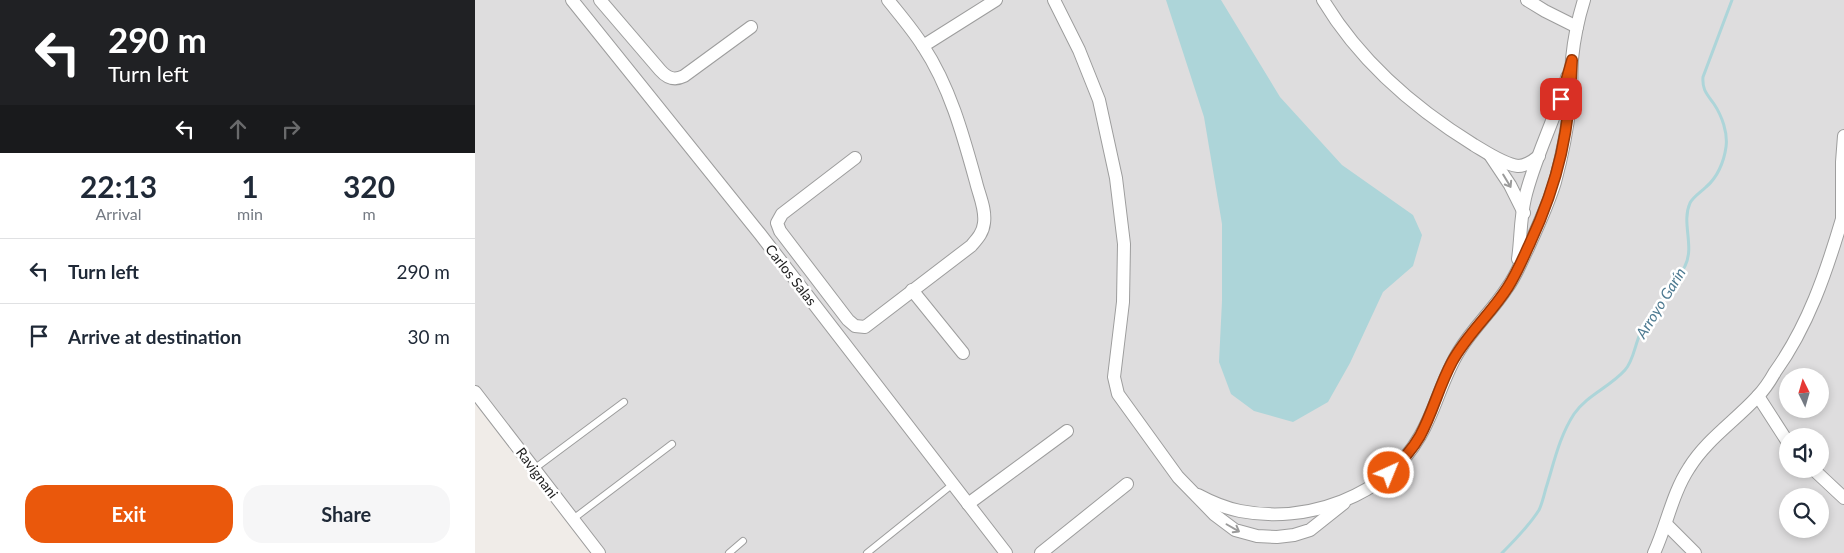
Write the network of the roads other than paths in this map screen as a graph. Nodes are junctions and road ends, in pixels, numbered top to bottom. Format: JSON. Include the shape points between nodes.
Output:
{"nodes":[{"id":1,"x":572,"y":0,"type":"edge"},
{"id":2,"x":600,"y":0,"type":"edge"},
{"id":3,"x":888,"y":0,"type":"edge"},
{"id":4,"x":996,"y":0,"type":"edge"},
{"id":5,"x":1054,"y":0,"type":"edge"},
{"id":6,"x":1323,"y":0,"type":"edge"},
{"id":7,"x":1527,"y":0,"type":"edge"},
{"id":8,"x":1584,"y":0,"type":"edge"},
{"id":9,"x":751,"y":27,"type":"dead end"},
{"id":10,"x":1577,"y":27,"type":"junction"},
{"id":11,"x":923,"y":46,"type":"junction"},
{"id":12,"x":1572,"y":60,"type":"junction"},
{"id":13,"x":1844,"y":136,"type":"edge"},
{"id":14,"x":1564,"y":149,"type":"junction"},
{"id":15,"x":1541,"y":150,"type":"junction"},
{"id":16,"x":1488,"y":154,"type":"junction"},
{"id":17,"x":855,"y":158,"type":"dead end"},
{"id":18,"x":1843,"y":162,"type":"edge"},
{"id":19,"x":1523,"y":212,"type":"junction"},
{"id":20,"x":1544,"y":212,"type":"junction"},
{"id":21,"x":1843,"y":222,"type":"edge"},
{"id":22,"x":1517,"y":272,"type":"junction"},
{"id":23,"x":913,"y":290,"type":"junction"},
{"id":24,"x":963,"y":353,"type":"dead end"},
{"id":25,"x":475,"y":392,"type":"edge"},
{"id":26,"x":1758,"y":396,"type":"junction"},
{"id":27,"x":624,"y":402,"type":"dead end"},
{"id":28,"x":1779,"y":428,"type":"edge"},
{"id":29,"x":1067,"y":431,"type":"dead end"},
{"id":30,"x":672,"y":444,"type":"dead end"},
{"id":31,"x":534,"y":469,"type":"junction"},
{"id":32,"x":1823,"y":478,"type":"edge"},
{"id":33,"x":953,"y":484,"type":"junction"},
{"id":34,"x":1127,"y":484,"type":"dead end"},
{"id":35,"x":1198,"y":495,"type":"junction"},
{"id":36,"x":1844,"y":498,"type":"edge"},
{"id":37,"x":1347,"y":500,"type":"junction"},
{"id":38,"x":968,"y":504,"type":"junction"},
{"id":39,"x":1253,"y":513,"type":"junction"},
{"id":40,"x":1294,"y":513,"type":"junction"},
{"id":41,"x":573,"y":519,"type":"junction"},
{"id":42,"x":1666,"y":524,"type":"junction"},
{"id":43,"x":1294,"y":535,"type":"junction"},
{"id":44,"x":1257,"y":536,"type":"junction"},
{"id":45,"x":743,"y":541,"type":"dead end"},
{"id":46,"x":599,"y":553,"type":"edge"},
{"id":47,"x":729,"y":553,"type":"edge"},
{"id":48,"x":867,"y":553,"type":"edge"},
{"id":49,"x":1006,"y":553,"type":"edge"},
{"id":50,"x":1041,"y":553,"type":"edge"},
{"id":51,"x":1654,"y":553,"type":"edge"},
{"id":52,"x":1695,"y":553,"type":"edge"}],
"edges":[{"from":1,"to":33,"type":"street","name":"Carlos Salas","via":[[760,234]]},
{"from":2,"to":9,"type":"street","via":[[670,78],[684,76]]},
{"from":3,"to":11,"type":"street"},
{"from":4,"to":11,"type":"street"},
{"from":5,"to":35,"type":"street","via":[[1099,100],[1117,178],[1124,268],[1116,387],[1123,402],[1178,477]]},
{"from":6,"to":16,"type":"street","via":[[1351,40],[1419,108]]},
{"from":7,"to":10,"type":"street"},
{"from":8,"to":10,"type":"street"},
{"from":10,"to":12,"type":"street"},
{"from":11,"to":23,"type":"street","via":[[959,121],[984,220],[983,230],[971,246]]},
{"from":12,"to":14,"type":"street"},
{"from":12,"to":15,"type":"street"},
{"from":13,"to":18,"type":"street"},
{"from":14,"to":15,"type":"street","via":[[1553,140]]},
{"from":14,"to":20,"type":"street"},
{"from":15,"to":16,"type":"street","via":[[1531,163],[1519,166]]},
{"from":15,"to":19,"type":"street"},
{"from":16,"to":19,"type":"street","one_way":true,"via":[[1510,185]]},
{"from":17,"to":23,"type":"street","via":[[782,214],[777,224],[780,231],[847,320],[855,326],[865,327]]},
{"from":18,"to":21,"type":"street"},
{"from":19,"to":20,"type":"street","via":[[1534,218]]},
{"from":19,"to":22,"type":"street"},
{"from":20,"to":22,"type":"street"},
{"from":21,"to":26,"type":"street","via":[[1806,320],[1792,347]]},
{"from":22,"to":37,"type":"street","via":[[1452,361],[1427,421],[1410,451],[1389,473]]},
{"from":23,"to":24,"type":"street"},
{"from":25,"to":31,"type":"street","name":"Ravignani"},
{"from":26,"to":28,"type":"street"},
{"from":26,"to":42,"type":"street","via":[[1696,457],[1682,480]]},
{"from":27,"to":31,"type":"lane"},
{"from":29,"to":38,"type":"street"},
{"from":30,"to":41,"type":"lane"},
{"from":31,"to":41,"type":"street","name":"Ravignani"},
{"from":32,"to":36,"type":"street"},
{"from":33,"to":38,"type":"street","name":"Carlos Salas"},
{"from":33,"to":48,"type":"lane"},
{"from":34,"to":50,"type":"street"},
{"from":35,"to":39,"type":"street","via":[[1217,504]]},
{"from":35,"to":44,"type":"street","one_way":true,"via":[[1222,521],[1235,530]]},
{"from":37,"to":40,"type":"street"},
{"from":37,"to":43,"type":"street","via":[[1310,530]]},
{"from":38,"to":49,"type":"street","name":"Carlos Salas"},
{"from":39,"to":40,"type":"street"},
{"from":39,"to":44,"type":"street","via":[[1249,522]]},
{"from":40,"to":43,"type":"street","via":[[1302,524]]},
{"from":41,"to":46,"type":"street","name":"Ravignani"},
{"from":42,"to":51,"type":"street"},
{"from":42,"to":52,"type":"street"},
{"from":43,"to":44,"type":"street"},
{"from":45,"to":47,"type":"lane"}]}
